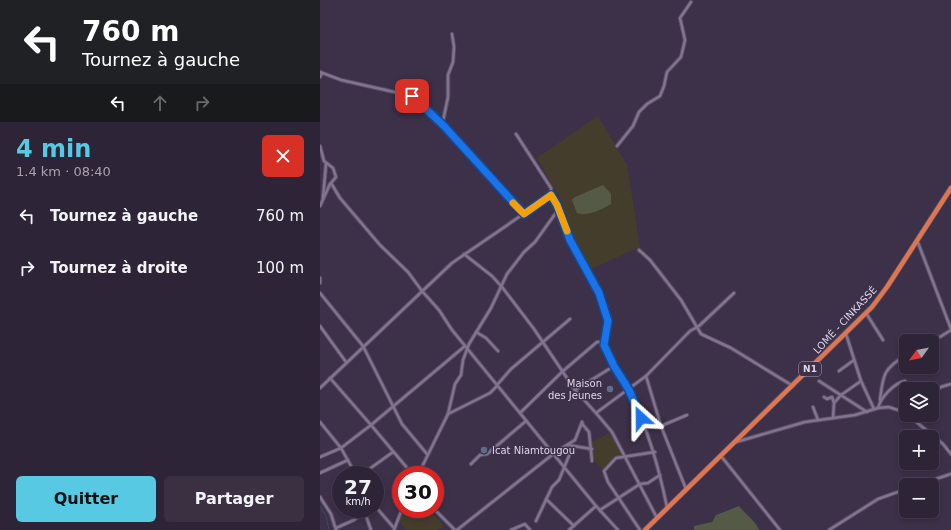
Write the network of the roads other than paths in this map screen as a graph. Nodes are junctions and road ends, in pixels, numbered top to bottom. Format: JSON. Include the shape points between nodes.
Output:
{"nodes":[{"id":1,"x":691,"y":2,"type":"dead end"},
{"id":2,"x":452,"y":34,"type":"dead end"},
{"id":3,"x":321,"y":72,"type":"edge"},
{"id":4,"x":320,"y":77,"type":"edge"},
{"id":5,"x":444,"y":126,"type":"junction"},
{"id":6,"x":516,"y":134,"type":"dead end"},
{"id":7,"x":320,"y":146,"type":"edge"},
{"id":8,"x":617,"y":146,"type":"dead end"},
{"id":9,"x":326,"y":164,"type":"junction"},
{"id":10,"x":330,"y":184,"type":"dead end"},
{"id":11,"x":951,"y":188,"type":"edge"},
{"id":12,"x":551,"y":195,"type":"junction"},
{"id":13,"x":323,"y":198,"type":"junction"},
{"id":14,"x":320,"y":206,"type":"edge"},
{"id":15,"x":558,"y":210,"type":"junction"},
{"id":16,"x":524,"y":214,"type":"junction"},
{"id":17,"x":917,"y":239,"type":"junction"},
{"id":18,"x":639,"y":250,"type":"dead end"},
{"id":19,"x":464,"y":254,"type":"junction"},
{"id":20,"x":320,"y":278,"type":"edge"},
{"id":21,"x":320,"y":283,"type":"edge"},
{"id":22,"x":502,"y":287,"type":"junction"},
{"id":23,"x":422,"y":291,"type":"junction"},
{"id":24,"x":320,"y":293,"type":"edge"},
{"id":25,"x":734,"y":293,"type":"dead end"},
{"id":26,"x":866,"y":313,"type":"junction"},
{"id":27,"x":570,"y":319,"type":"dead end"},
{"id":28,"x":320,"y":326,"type":"edge"},
{"id":29,"x":696,"y":327,"type":"junction"},
{"id":30,"x":951,"y":329,"type":"edge"},
{"id":31,"x":476,"y":332,"type":"junction"},
{"id":32,"x":846,"y":334,"type":"junction"},
{"id":33,"x":939,"y":337,"type":"edge"},
{"id":34,"x":883,"y":340,"type":"dead end"},
{"id":35,"x":543,"y":342,"type":"junction"},
{"id":36,"x":605,"y":342,"type":"junction"},
{"id":37,"x":363,"y":346,"type":"junction"},
{"id":38,"x":466,"y":347,"type":"junction"},
{"id":39,"x":498,"y":351,"type":"dead end"},
{"id":40,"x":899,"y":359,"type":"edge"},
{"id":41,"x":854,"y":360,"type":"junction"},
{"id":42,"x":346,"y":362,"type":"junction"},
{"id":43,"x":614,"y":366,"type":"junction"},
{"id":44,"x":563,"y":371,"type":"junction"},
{"id":45,"x":839,"y":371,"type":"dead end"},
{"id":46,"x":646,"y":376,"type":"junction"},
{"id":47,"x":330,"y":378,"type":"junction"},
{"id":48,"x":819,"y":381,"type":"dead end"},
{"id":49,"x":861,"y":381,"type":"junction"},
{"id":50,"x":905,"y":381,"type":"dead end"},
{"id":51,"x":951,"y":384,"type":"edge"},
{"id":52,"x":497,"y":386,"type":"junction"},
{"id":53,"x":793,"y":386,"type":"junction"},
{"id":54,"x":320,"y":388,"type":"edge"},
{"id":55,"x":939,"y":389,"type":"edge"},
{"id":56,"x":575,"y":390,"type":"junction"},
{"id":57,"x":629,"y":390,"type":"junction"},
{"id":58,"x":841,"y":395,"type":"junction"},
{"id":59,"x":824,"y":397,"type":"dead end"},
{"id":60,"x":880,"y":400,"type":"junction"},
{"id":61,"x":834,"y":403,"type":"junction"},
{"id":62,"x":392,"y":406,"type":"junction"},
{"id":63,"x":813,"y":407,"type":"dead end"},
{"id":64,"x":878,"y":408,"type":"junction"},
{"id":65,"x":874,"y":409,"type":"junction"},
{"id":66,"x":899,"y":411,"type":"edge"},
{"id":67,"x":868,"y":412,"type":"junction"},
{"id":68,"x":520,"y":413,"type":"junction"},
{"id":69,"x":596,"y":413,"type":"junction"},
{"id":70,"x":448,"y":414,"type":"junction"},
{"id":71,"x":687,"y":415,"type":"dead end"},
{"id":72,"x":834,"y":418,"type":"junction"},
{"id":73,"x":818,"y":420,"type":"junction"},
{"id":74,"x":526,"y":421,"type":"junction"},
{"id":75,"x":320,"y":422,"type":"edge"},
{"id":76,"x":917,"y":422,"type":"edge"},
{"id":77,"x":370,"y":425,"type":"junction"},
{"id":78,"x":661,"y":426,"type":"junction"},
{"id":79,"x":735,"y":442,"type":"junction"},
{"id":80,"x":567,"y":445,"type":"junction"},
{"id":81,"x":573,"y":446,"type":"junction"},
{"id":82,"x":341,"y":448,"type":"junction"},
{"id":83,"x":592,"y":449,"type":"junction"},
{"id":84,"x":393,"y":452,"type":"junction"},
{"id":85,"x":655,"y":452,"type":"junction"},
{"id":86,"x":553,"y":453,"type":"junction"},
{"id":87,"x":427,"y":454,"type":"junction"},
{"id":88,"x":951,"y":454,"type":"edge"},
{"id":89,"x":625,"y":455,"type":"junction"},
{"id":90,"x":320,"y":456,"type":"edge"},
{"id":91,"x":720,"y":456,"type":"junction"},
{"id":92,"x":348,"y":460,"type":"junction"},
{"id":93,"x":592,"y":461,"type":"dead end"},
{"id":94,"x":471,"y":464,"type":"dead end"},
{"id":95,"x":351,"y":466,"type":"edge"},
{"id":96,"x":374,"y":466,"type":"edge"},
{"id":97,"x":405,"y":466,"type":"edge"},
{"id":98,"x":422,"y":466,"type":"edge"},
{"id":99,"x":564,"y":467,"type":"junction"},
{"id":100,"x":320,"y":472,"type":"edge"},
{"id":101,"x":951,"y":474,"type":"edge"},
{"id":102,"x":660,"y":475,"type":"junction"},
{"id":103,"x":939,"y":478,"type":"edge"},
{"id":104,"x":639,"y":486,"type":"junction"},
{"id":105,"x":686,"y":490,"type":"junction"},
{"id":106,"x":899,"y":492,"type":"edge"},
{"id":107,"x":320,"y":497,"type":"edge"},
{"id":108,"x":619,"y":498,"type":"junction"},
{"id":109,"x":546,"y":499,"type":"junction"},
{"id":110,"x":596,"y":506,"type":"junction"},
{"id":111,"x":668,"y":508,"type":"junction"},
{"id":112,"x":600,"y":510,"type":"junction"},
{"id":113,"x":384,"y":517,"type":"edge"},
{"id":114,"x":357,"y":518,"type":"edge"},
{"id":115,"x":367,"y":518,"type":"edge"},
{"id":116,"x":398,"y":518,"type":"edge"},
{"id":117,"x":443,"y":518,"type":"edge"},
{"id":118,"x":657,"y":518,"type":"junction"},
{"id":119,"x":536,"y":520,"type":"dead end"},
{"id":120,"x":574,"y":526,"type":"junction"},
{"id":121,"x":336,"y":529,"type":"edge"},
{"id":122,"x":394,"y":529,"type":"edge"},
{"id":123,"x":371,"y":530,"type":"edge"},
{"id":124,"x":456,"y":530,"type":"edge"},
{"id":125,"x":511,"y":530,"type":"edge"},
{"id":126,"x":530,"y":530,"type":"edge"},
{"id":127,"x":569,"y":530,"type":"edge"},
{"id":128,"x":618,"y":530,"type":"edge"},
{"id":129,"x":640,"y":530,"type":"edge"},
{"id":130,"x":645,"y":530,"type":"edge"},
{"id":131,"x":780,"y":530,"type":"edge"},
{"id":132,"x":829,"y":530,"type":"edge"}],
"edges":[{"from":1,"to":8,"type":"street","via":[[680,18],[685,40],[681,57],[667,72],[660,96],[639,112],[633,126]]},
{"from":2,"to":5,"type":"street","via":[[453,62],[448,75]]},
{"from":3,"to":4,"type":"street"},
{"from":3,"to":5,"type":"street","via":[[341,80],[412,96]]},
{"from":5,"to":16,"type":"street"},
{"from":6,"to":12,"type":"street","via":[[551,188]]},
{"from":7,"to":9,"type":"street"},
{"from":9,"to":13,"type":"street"},
{"from":9,"to":23,"type":"street","via":[[333,168],[336,177],[331,183],[340,198],[380,245],[408,272]]},
{"from":10,"to":13,"type":"street"},
{"from":11,"to":17,"type":"highway","name":"LOMÉ - CINKASSÉ","number":"N1"},
{"from":12,"to":15,"type":"street"},
{"from":12,"to":16,"type":"street"},
{"from":13,"to":14,"type":"street"},
{"from":15,"to":22,"type":"street","via":[[507,274]]},
{"from":15,"to":36,"type":"street","via":[[570,240],[599,293],[608,321]]},
{"from":16,"to":19,"type":"street"},
{"from":17,"to":26,"type":"highway","name":"LOMÉ - CINKASSÉ","number":"N1","via":[[887,287]]},
{"from":17,"to":30,"type":"street"},
{"from":18,"to":29,"type":"street","via":[[681,300]]},
{"from":19,"to":22,"type":"street"},
{"from":19,"to":23,"type":"street"},
{"from":20,"to":21,"type":"street"},
{"from":22,"to":31,"type":"street"},
{"from":22,"to":35,"type":"street"},
{"from":23,"to":37,"type":"street"},
{"from":23,"to":38,"type":"street"},
{"from":24,"to":37,"type":"street"},
{"from":25,"to":29,"type":"street"},
{"from":26,"to":32,"type":"highway","name":"LOMÉ - CINKASSÉ","number":"N1"},
{"from":26,"to":34,"type":"street"},
{"from":27,"to":35,"type":"street"},
{"from":28,"to":42,"type":"street"},
{"from":29,"to":46,"type":"street"},
{"from":29,"to":53,"type":"street","via":[[702,335],[731,348]]},
{"from":30,"to":33,"type":"street"},
{"from":31,"to":38,"type":"street"},
{"from":31,"to":39,"type":"street"},
{"from":32,"to":41,"type":"street"},
{"from":32,"to":53,"type":"highway","name":"LOMÉ - CINKASSÉ","number":"N1"},
{"from":35,"to":44,"type":"street"},
{"from":35,"to":52,"type":"street","via":[[511,369]]},
{"from":36,"to":43,"type":"street"},
{"from":36,"to":44,"type":"street","via":[[597,342]]},
{"from":37,"to":42,"type":"street"},
{"from":37,"to":62,"type":"street"},
{"from":38,"to":52,"type":"street"},
{"from":38,"to":62,"type":"street"},
{"from":38,"to":70,"type":"street","via":[[461,375],[455,384]]},
{"from":40,"to":60,"type":"street","via":[[883,377]]},
{"from":41,"to":45,"type":"street"},
{"from":41,"to":49,"type":"street"},
{"from":42,"to":47,"type":"street"},
{"from":43,"to":56,"type":"street"},
{"from":43,"to":57,"type":"street"},
{"from":44,"to":56,"type":"street"},
{"from":44,"to":68,"type":"street"},
{"from":46,"to":57,"type":"street"},
{"from":46,"to":78,"type":"street"},
{"from":47,"to":54,"type":"street"},
{"from":47,"to":77,"type":"street"},
{"from":48,"to":58,"type":"street"},
{"from":49,"to":58,"type":"street"},
{"from":49,"to":65,"type":"street"},
{"from":50,"to":60,"type":"street","via":[[898,382]]},
{"from":51,"to":55,"type":"street"},
{"from":52,"to":68,"type":"street"},
{"from":52,"to":70,"type":"street","via":[[490,393]]},
{"from":53,"to":79,"type":"highway","name":"LOMÉ - CINKASSÉ","number":"N1"},
{"from":56,"to":69,"type":"street"},
{"from":57,"to":69,"type":"street"},
{"from":57,"to":85,"type":"street"},
{"from":58,"to":61,"type":"street"},
{"from":58,"to":67,"type":"street"},
{"from":59,"to":61,"type":"street","via":[[832,397]]},
{"from":60,"to":64,"type":"street"},
{"from":61,"to":72,"type":"street"},
{"from":62,"to":77,"type":"street"},
{"from":62,"to":87,"type":"street","via":[[402,424]]},
{"from":63,"to":73,"type":"street"},
{"from":64,"to":65,"type":"street"},
{"from":64,"to":66,"type":"street","via":[[889,407]]},
{"from":65,"to":67,"type":"street"},
{"from":67,"to":72,"type":"street"},
{"from":68,"to":74,"type":"street"},
{"from":69,"to":89,"type":"street","via":[[612,432]]},
{"from":70,"to":87,"type":"street"},
{"from":71,"to":78,"type":"street"},
{"from":72,"to":73,"type":"street"},
{"from":73,"to":79,"type":"street"},
{"from":74,"to":86,"type":"street"},
{"from":74,"to":94,"type":"street"},
{"from":75,"to":82,"type":"street"},
{"from":76,"to":88,"type":"street"},
{"from":77,"to":82,"type":"street"},
{"from":77,"to":84,"type":"street"},
{"from":78,"to":105,"type":"street"},
{"from":79,"to":91,"type":"highway","name":"LOMÉ - CINKASSÉ","number":"N1"},
{"from":80,"to":81,"type":"street"},
{"from":80,"to":83,"type":"street","via":[[575,440],[582,422],[589,432]]},
{"from":80,"to":86,"type":"street"},
{"from":81,"to":83,"type":"street"},
{"from":81,"to":99,"type":"street"},
{"from":82,"to":90,"type":"street"},
{"from":82,"to":92,"type":"street"},
{"from":83,"to":93,"type":"street"},
{"from":84,"to":96,"type":"street"},
{"from":84,"to":97,"type":"street"},
{"from":85,"to":89,"type":"street"},
{"from":85,"to":102,"type":"street"},
{"from":86,"to":99,"type":"street"},
{"from":86,"to":124,"type":"street"},
{"from":87,"to":98,"type":"street"},
{"from":89,"to":104,"type":"street"},
{"from":89,"to":108,"type":"street","via":[[616,458],[604,471]]},
{"from":91,"to":105,"type":"highway","name":"LOMÉ - CINKASSÉ","number":"N1"},
{"from":91,"to":131,"type":"street"},
{"from":92,"to":95,"type":"street"},
{"from":92,"to":100,"type":"street"},
{"from":99,"to":109,"type":"street","via":[[559,480]]},
{"from":99,"to":110,"type":"street"},
{"from":101,"to":103,"type":"street"},
{"from":102,"to":104,"type":"street"},
{"from":102,"to":111,"type":"street"},
{"from":104,"to":108,"type":"street"},
{"from":104,"to":118,"type":"street"},
{"from":105,"to":111,"type":"highway","name":"LOMÉ - CINKASSÉ","number":"N1"},
{"from":106,"to":132,"type":"street","via":[[878,499]]},
{"from":107,"to":121,"type":"street","via":[[331,514]]},
{"from":108,"to":112,"type":"street"},
{"from":108,"to":129,"type":"street"},
{"from":109,"to":119,"type":"street"},
{"from":109,"to":120,"type":"street"},
{"from":110,"to":112,"type":"street"},
{"from":110,"to":120,"type":"street"},
{"from":111,"to":118,"type":"highway","name":"LOMÉ - CINKASSÉ","number":"N1"},
{"from":112,"to":128,"type":"street"},
{"from":113,"to":122,"type":"street"},
{"from":114,"to":121,"type":"street"},
{"from":115,"to":123,"type":"street"},
{"from":116,"to":122,"type":"street"},
{"from":117,"to":124,"type":"street"},
{"from":118,"to":130,"type":"highway","name":"LOMÉ - CINKASSÉ","number":"N1"},
{"from":120,"to":127,"type":"street"},
{"from":125,"to":126,"type":"street","via":[[525,524]]}]}
